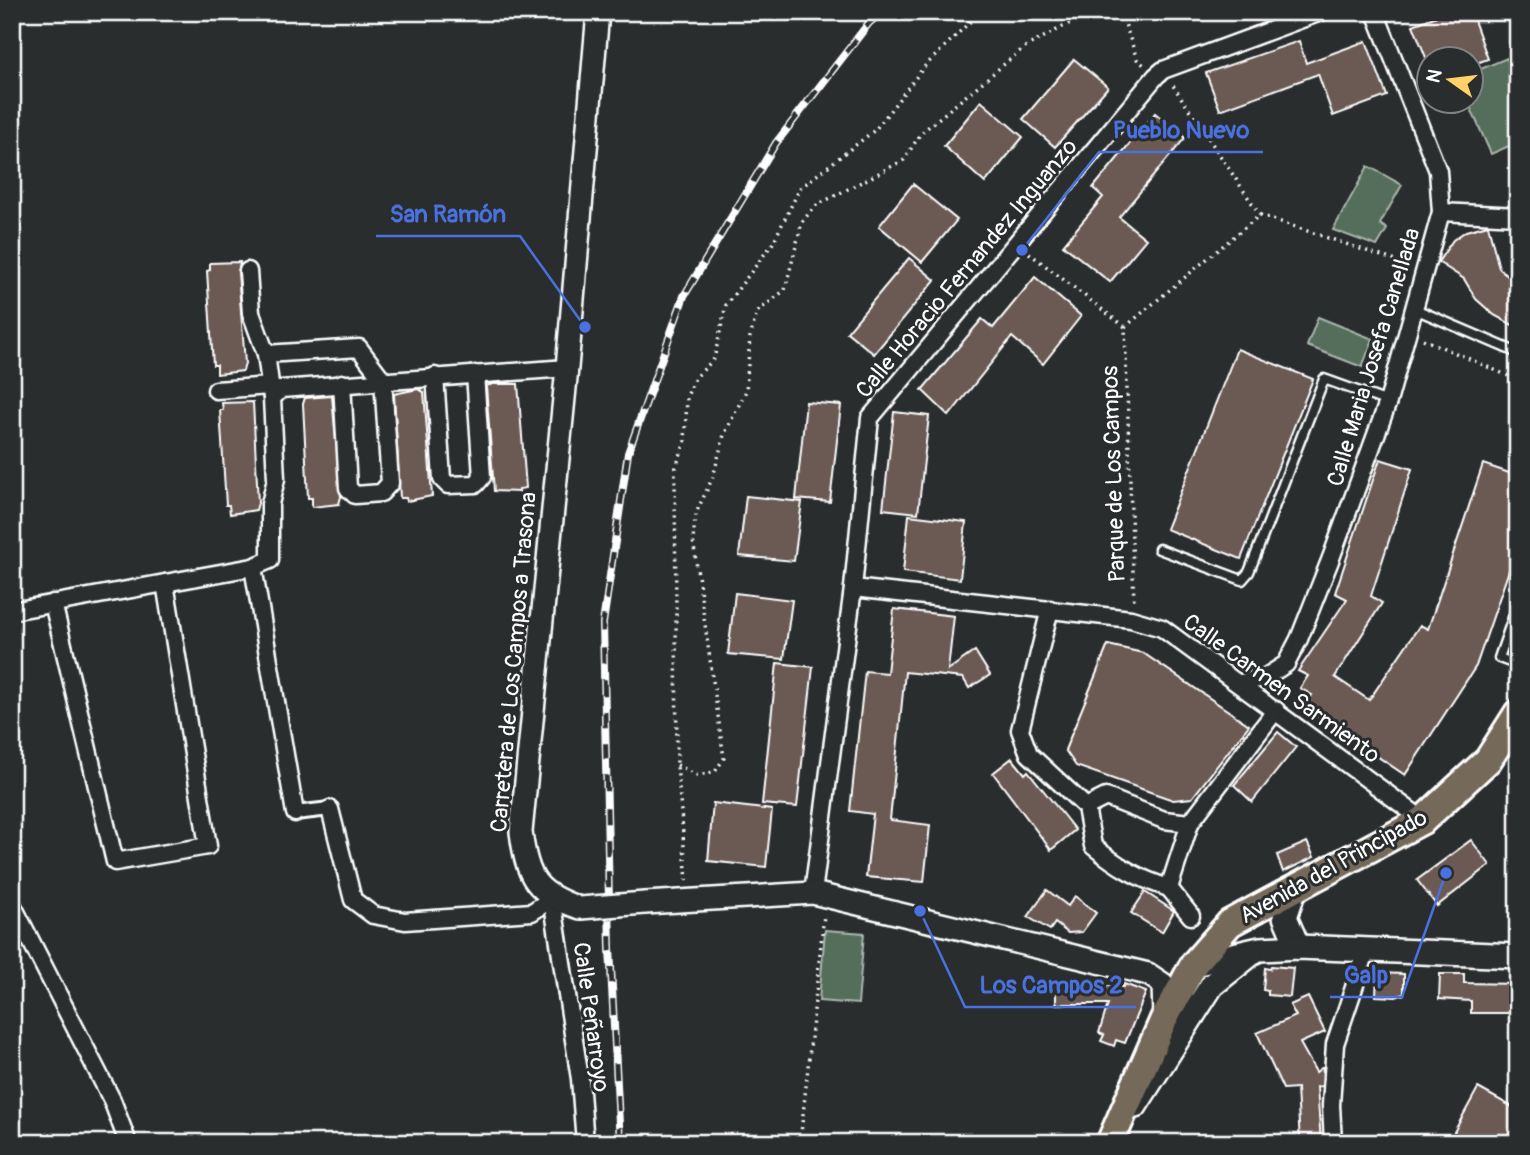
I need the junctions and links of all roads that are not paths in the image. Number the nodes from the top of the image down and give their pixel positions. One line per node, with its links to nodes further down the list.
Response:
1 (598, 12): 10 (street, Carretera de Los Campos a Trasona)
2 (1321, 12): 21 (street, Calle Horacio Fernandez Inguanzo)
3 (1375, 12): 4 (street, Calle Maria Josefa Canellada)
4 (1441, 212): 5 (street); 7 (street, Calle Maria Josefa Canellada)
5 (1518, 216)
6 (248, 271): 9 (street)
7 (1415, 309): 8 (lane); 17 (street, Calle Maria Josefa Canellada)
8 (1518, 353)
9 (266, 354): 13 (street); 16 (street)
10 (567, 368): 11 (street); 38 (street, Carretera de Los Campos a Trasona)
11 (475, 374): 12 (street); 12 (street)
12 (435, 376): 13 (street)
13 (383, 380): 14 (street); 14 (street)
14 (342, 383): 16 (street)
15 (216, 390): 16 (street)
16 (271, 392): 19 (street)
17 (1388, 402): 18 (lane); 27 (street, Calle Maria Josefa Canellada)
18 (1159, 549)
19 (253, 567): 20 (street); 32 (street)
20 (164, 583): 22 (street); 22 (street)
21 (853, 588): 24 (street, Calle Carmen Sarmiento); 37 (street, Calle Horacio Fernandez Inguanzo)
22 (52, 603): 25 (street)
23 (1518, 603): 26 (lane)
24 (1050, 610): 27 (street, Calle Carmen Sarmiento); 30 (street)
25 (12, 611)
26 (1518, 665)
27 (1240, 683): 28 (street, Calle Carmen Sarmiento)
28 (1276, 710): 33 (street, Calle Carmen Sarmiento); 34 (street)
29 (1518, 713): 33 (main road, Avenida del Principado)
30 (1086, 807): 34 (street); 36 (street)
31 (330, 809): 32 (street); 38 (street)
32 (295, 813)
33 (1423, 820): 35 (main road, Avenida del Principado)
34 (1190, 823): 36 (street)
35 (1295, 887): 40 (main road, Avenida del Principado); 42 (main road)
36 (1169, 888): 41 (street)
37 (819, 895): 38 (street, Carretera de Los Campos a Trasona, bridge); 47 (street, Carretera de Los Campos a Trasona)
38 (552, 898): 50 (street, Calle Peñarroyo)
39 (12, 904): 49 (street)
40 (1251, 910): 43 (main road); 46 (main road, Avenida del Principado)
41 (1191, 916)
42 (1298, 947): 43 (main road); 44 (main road)
43 (1260, 949): 46 (main road); 51 (main road)
44 (1367, 949): 45 (main road); 52 (street)
45 (1518, 956)
46 (1194, 964): 47 (street); 48 (main road, Avenida del Principado)
47 (1148, 974): 48 (street)
48 (1164, 1019): 51 (main road, Avenida del Principado)
49 (128, 1143)
50 (584, 1143)
51 (1111, 1143)
52 (1333, 1143)

